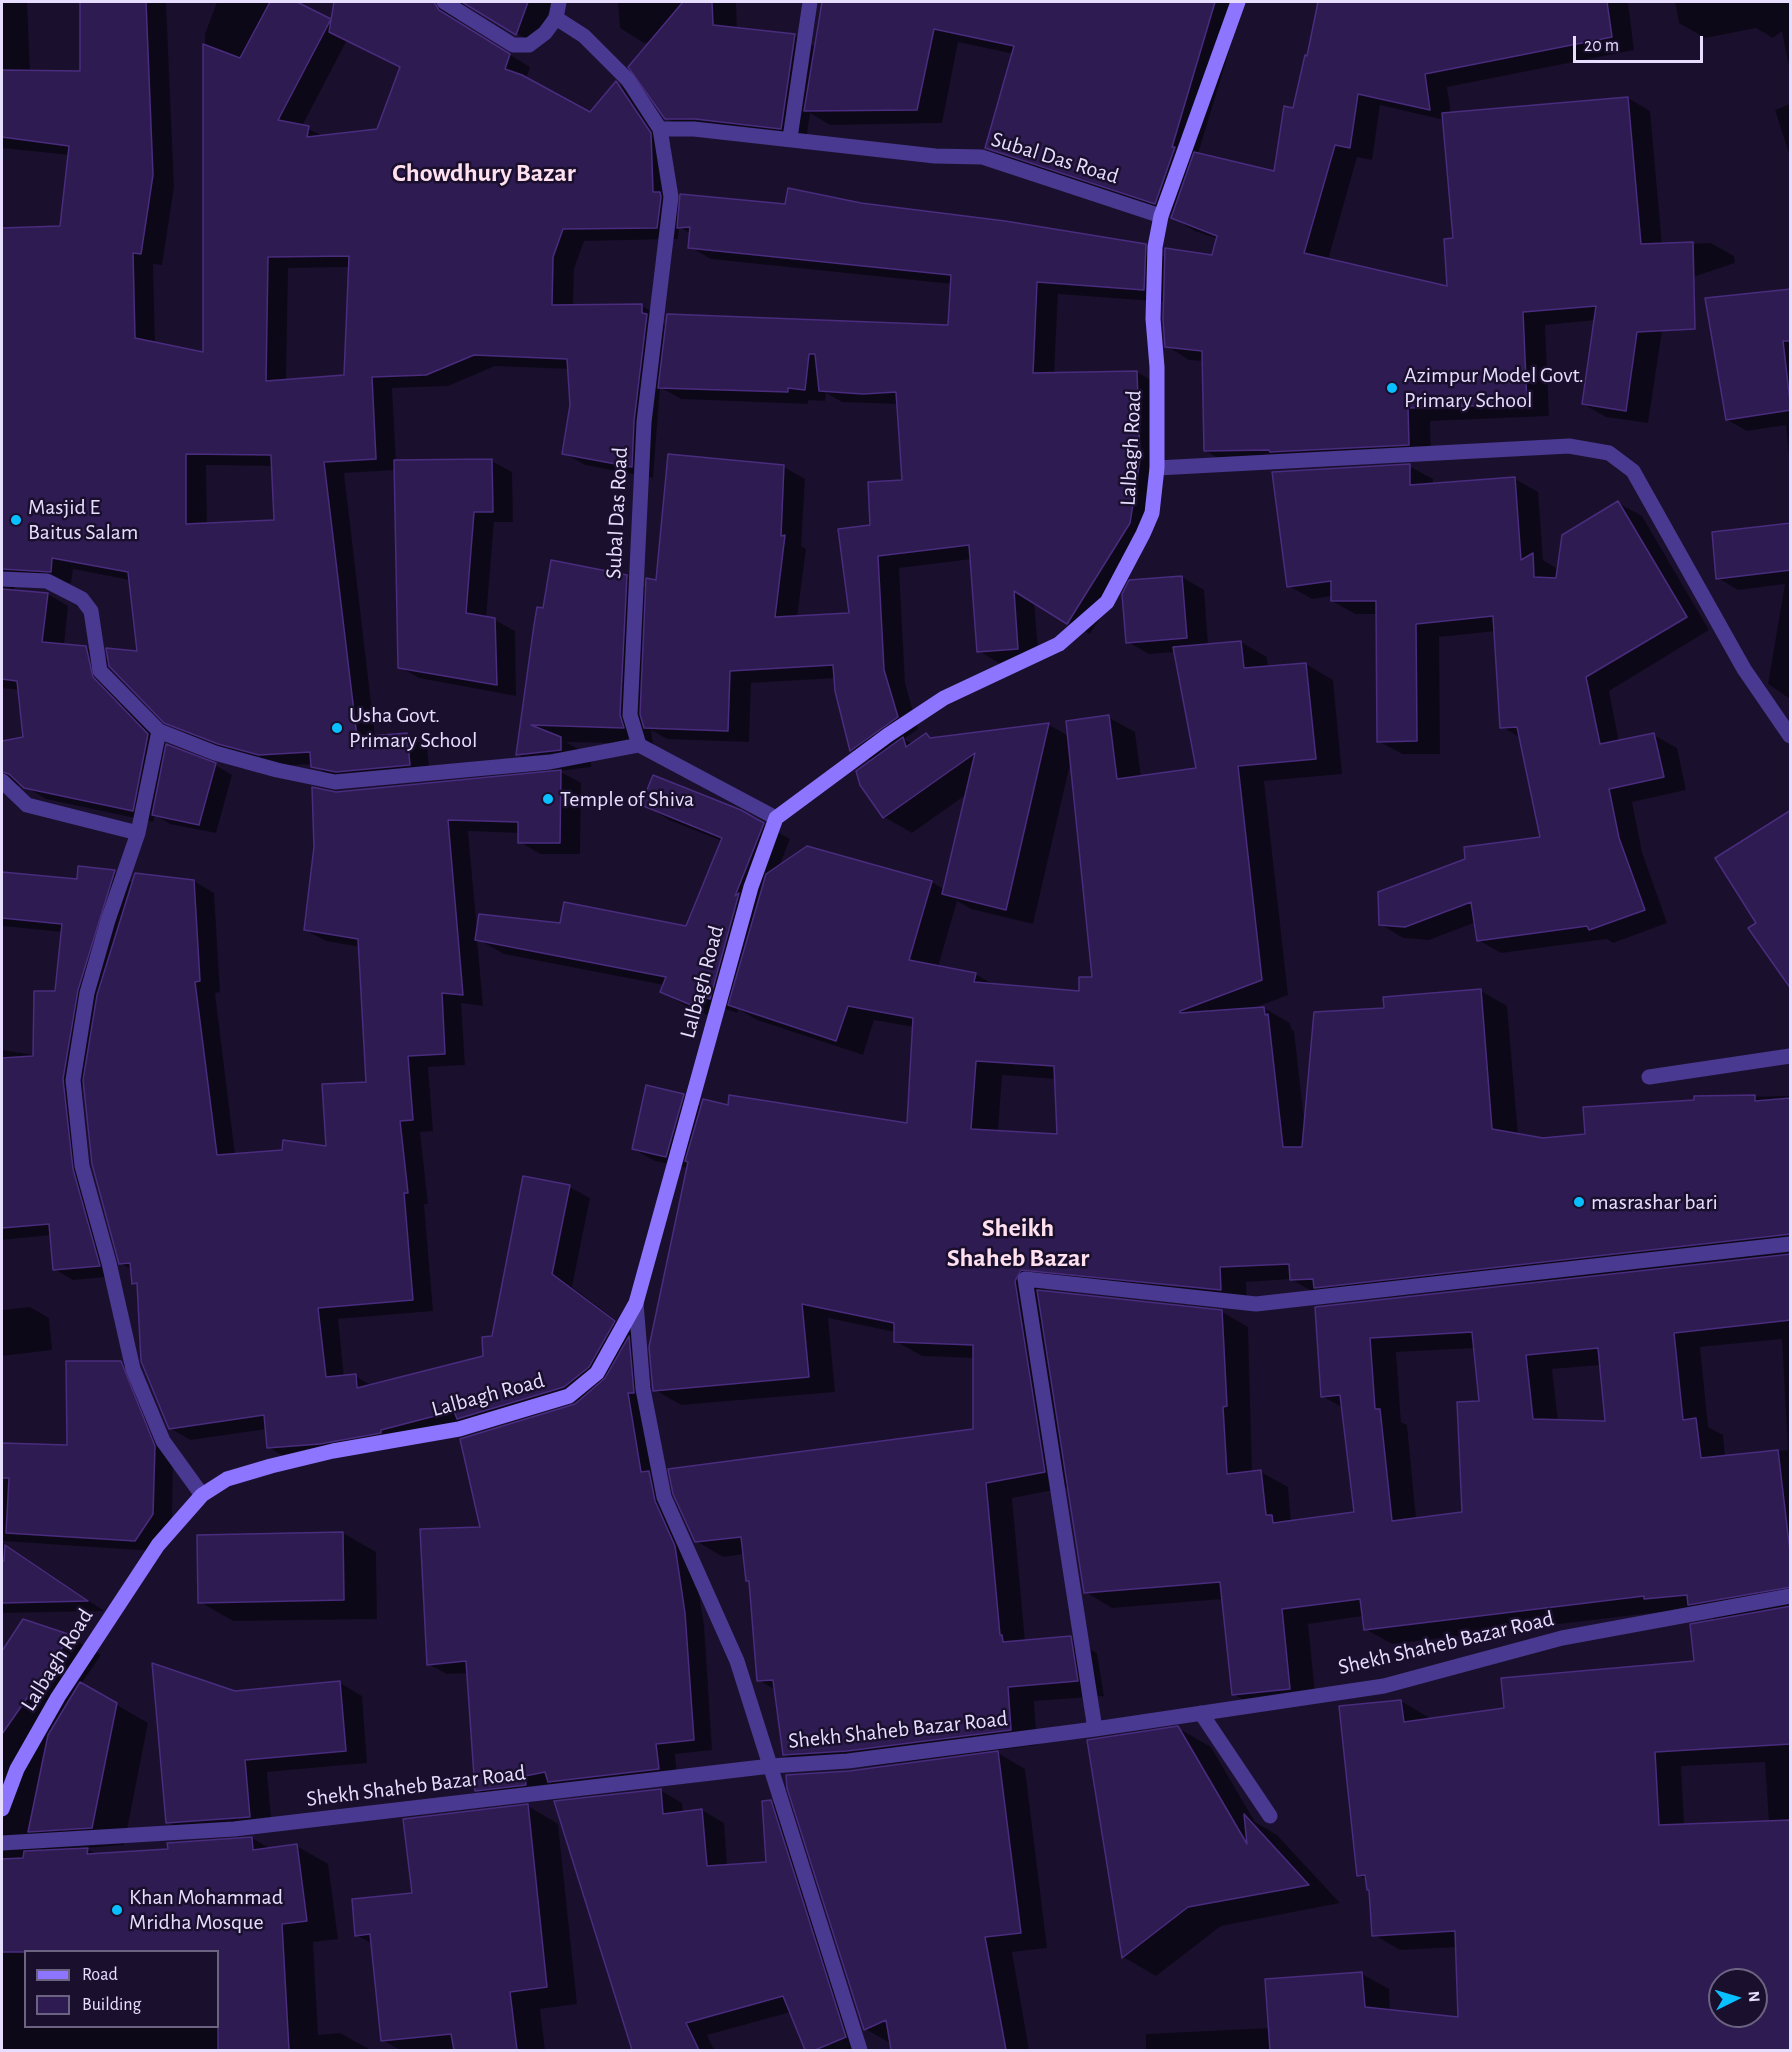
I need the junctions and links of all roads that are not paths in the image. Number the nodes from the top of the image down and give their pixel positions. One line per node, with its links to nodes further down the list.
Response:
1 (444, 2): 5 (street)
2 (559, 2): 5 (street)
3 (810, 2): 7 (street)
4 (1238, 2): 8 (street, Lalbagh Road)
5 (556, 18): 6 (street, Subal Das Road)
6 (660, 129): 7 (street, Subal Das Road); 13 (street, Subal Das Road)
7 (790, 138): 8 (street, Subal Das Road)
8 (1161, 216): 9 (street, Lalbagh Road)
9 (1157, 468): 12 (street); 15 (street, Lalbagh Road)
10 (2, 579): 11 (street)
11 (159, 731): 13 (street); 16 (street)
12 (1791, 736)
13 (639, 745): 15 (street)
14 (2, 781): 16 (street)
15 (776, 818): 20 (street, Lalbagh Road)
16 (138, 833): 21 (street)
17 (1791, 1056): 18 (street)
18 (1648, 1077)
19 (1791, 1244): 24 (street)
20 (636, 1303): 21 (street, Lalbagh Road); 25 (street)
21 (202, 1495): 26 (street, Lalbagh Road)
22 (1791, 1596): 23 (street, Shekh Shaheb Bazar Road)
23 (1201, 1713): 24 (street, Shekh Shaheb Bazar Road); 27 (street)
24 (1095, 1729): 25 (street, Shekh Shaheb Bazar Road)
25 (771, 1766): 28 (street, Shekh Shaheb Bazar Road); 29 (street)
26 (2, 1809)
27 (1270, 1816)
28 (2, 1843)
29 (860, 2050)

